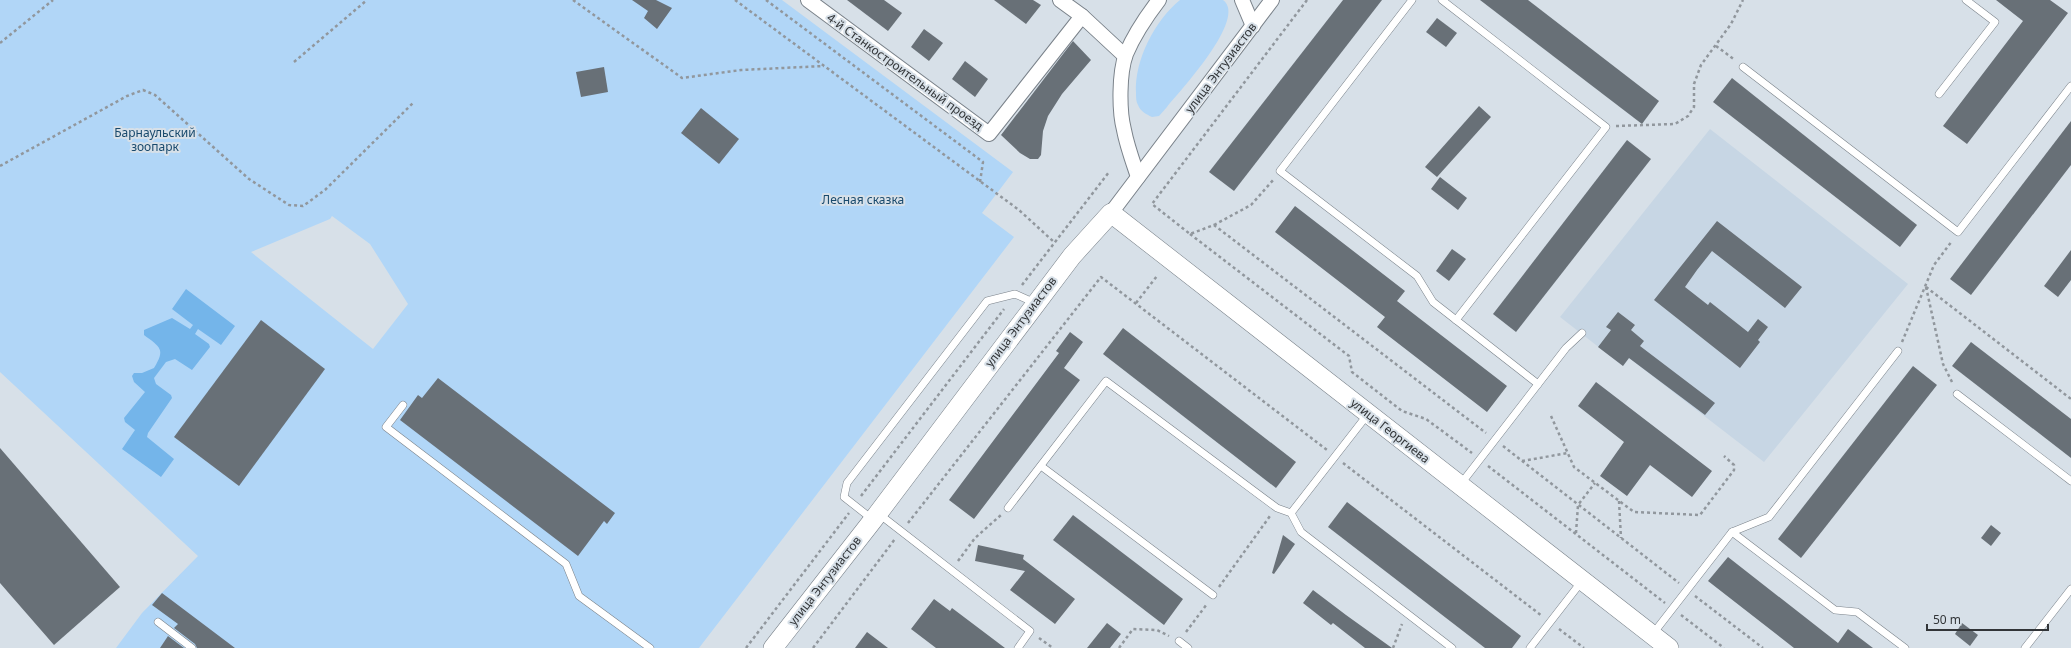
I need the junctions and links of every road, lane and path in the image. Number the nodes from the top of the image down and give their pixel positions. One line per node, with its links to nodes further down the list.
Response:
1 (53, 0): 18 (path)
2 (367, 0): 21 (path)
3 (572, 0): 22 (path)
4 (735, 0): 22 (path)
5 (766, 0): 32 (path)
6 (808, 0): 16 (street, 4-й Станкостроительный проезд)
7 (1060, 0): 16 (street)
8 (1159, 0): 20 (street)
9 (1242, 0): 17 (street)
10 (1272, 0): 17 (street, улица Энтузиастов)
11 (1307, 0): 36 (path)
12 (1412, 0): 29 (lane)
13 (1442, 0): 27 (lane)
14 (1743, 0): 19 (path)
15 (1966, 0): 25 (lane)
16 (1082, 16): 20 (street)
17 (1253, 26): 31 (street, улица Энтузиастов)
18 (0, 44)
19 (1716, 46): 23 (path); 27 (path)
20 (1125, 56): 31 (street)
21 (294, 62)
22 (825, 66): 32 (path)
23 (1743, 66): 35 (lane)
24 (2071, 86): 35 (lane)
25 (1939, 94)
26 (413, 103): 28 (path)
27 (1606, 127): 43 (lane)
28 (0, 166)
29 (1280, 171): 34 (path); 43 (lane)
30 (1109, 172): 37 (path)
31 (1138, 177): 33 (street, улица Энтузиастов)
32 (980, 182): 37 (path)
33 (1111, 213): 41 (street, улица Энтузиастов); 50 (street, улица Георгиева)
34 (1214, 225): 36 (path); 52 (path)
35 (1958, 232): 39 (path)
36 (1190, 234): 56 (path)
37 (1054, 242): 40 (path)
38 (1157, 276): 42 (path)
39 (1926, 287): 45 (path); 47 (path); 48 (path)
40 (1015, 294): 41 (lane); 63 (path); 63 (lane)
41 (1035, 303): 68 (street, улица Энтузиастов)
42 (1136, 304): 54 (path); 69 (path)
43 (1456, 320): 46 (lane)
44 (1582, 334): 46 (lane)
45 (1898, 351): 70 (lane)
46 (1538, 384): 52 (lane)
47 (1957, 394): 59 (lane)
48 (2071, 399)
49 (403, 405): 86 (lane)
50 (1368, 414): 54 (lane); 61 (street, улица Георгиева)
51 (1551, 416): 53 (path)
52 (1495, 440): 56 (lane); 57 (path)
53 (1568, 454): 57 (path); 60 (path)
54 (1335, 456): 67 (lane); 81 (path)
55 (1724, 456): 62 (path)
56 (1480, 459): 61 (lane); 71 (path)
57 (1522, 461): 64 (path)
58 (1040, 466): 65 (lane); 66 (lane); 77 (lane)
59 (2071, 481)
60 (1595, 483): 62 (path); 64 (path)
61 (1460, 485): 74 (street, улица Георгиева)
62 (1619, 501): 72 (path)
63 (855, 505): 68 (lane); 87 (path)
64 (1578, 505): 71 (path); 72 (path)
65 (1008, 508): 73 (path)
66 (1277, 508): 67 (lane); 77 (path)
67 (1291, 513): 79 (lane)
68 (875, 516): 69 (lane); 88 (street, улица Энтузиастов)
69 (901, 531): 73 (lane); 89 (path)
70 (1732, 532): 75 (lane); 101 (lane)
71 (1576, 534): 78 (path)
72 (1621, 538): 75 (path)
73 (951, 570): 82 (lane)
74 (1582, 580): 81 (lane); 83 (street, улица Георгиева)
75 (1687, 589): 78 (lane); 100 (path)
76 (2071, 589): 102 (lane)
77 (1213, 596): 84 (path)
78 (1672, 608): 83 (lane); 99 (path)
79 (1406, 613): 94 (path); 95 (lane)
80 (158, 622): 85 (lane)
81 (1550, 622): 96 (lane); 97 (path)
82 (1030, 632): 90 (lane); 91 (path)
83 (1652, 635): 98 (street, улица Георгиева)
84 (1179, 641): 92 (path); 93 (lane)
85 (192, 648)
86 (650, 648)
87 (746, 648)
88 (773, 648)
89 (812, 648)
90 (1018, 648)
91 (1052, 648)
92 (1119, 648)
93 (1188, 648)
94 (1393, 648)
95 (1452, 648)
96 (1530, 648)
97 (1584, 648)
98 (1669, 648)
99 (1724, 648)
100 (1763, 648)
101 (1905, 648)
102 (2025, 648)

